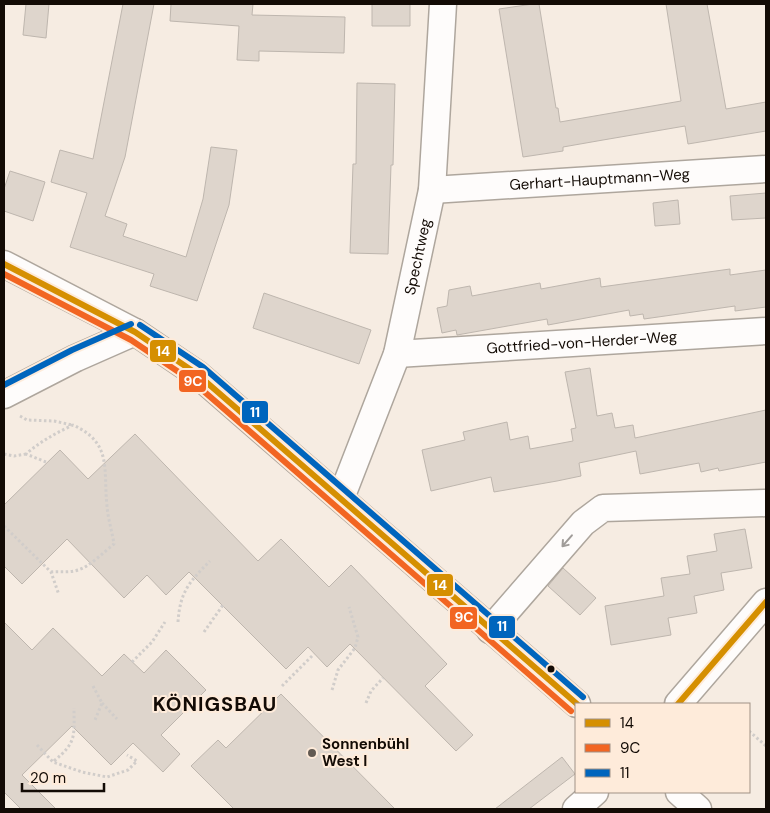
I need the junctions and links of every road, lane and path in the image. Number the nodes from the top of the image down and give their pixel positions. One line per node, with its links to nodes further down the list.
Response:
1 (443, 4): 3 (street, Spechtweg)
2 (766, 169): 3 (street, Gerhart-Hauptmann-Weg)
3 (432, 190): 7 (street, Spechtweg)
4 (4, 264): 6 (street)
5 (766, 331): 7 (street, Gottfried-von-Herder-Weg)
6 (135, 332): 8 (street); 13 (street)
7 (397, 354): 13 (street, Spechtweg)
8 (11, 405): 9 (path)
9 (74, 425): 11 (path); 17 (path)
10 (4, 454): 11 (path)
11 (26, 454): 12 (path)
12 (46, 462)
13 (341, 498): 24 (street)
14 (766, 503): 24 (street, one-way to 24)
15 (4, 526): 17 (path)
16 (210, 561): 23 (path)
17 (51, 572): 18 (path)
18 (59, 596)
19 (766, 602): 35 (street)
20 (222, 606): 25 (path)
21 (349, 607): 31 (path)
22 (164, 622): 27 (path)
23 (178, 622)
24 (490, 630): 34 (street)
25 (204, 632)
26 (314, 654): 30 (path)
27 (132, 662)
28 (383, 678): 33 (path)
29 (93, 686): 32 (path)
30 (282, 686)
31 (332, 690)
32 (102, 702): 37 (path); 38 (path)
33 (366, 703)
34 (576, 703)
35 (679, 703)
36 (74, 708): 43 (path)
37 (117, 719)
38 (95, 720)
39 (750, 732): 41 (path)
40 (37, 745): 43 (path)
41 (766, 746)
42 (127, 755): 43 (path)
43 (53, 762)
44 (594, 793): 46 (street)
45 (680, 793): 47 (street)
46 (576, 809)
47 (698, 809)

